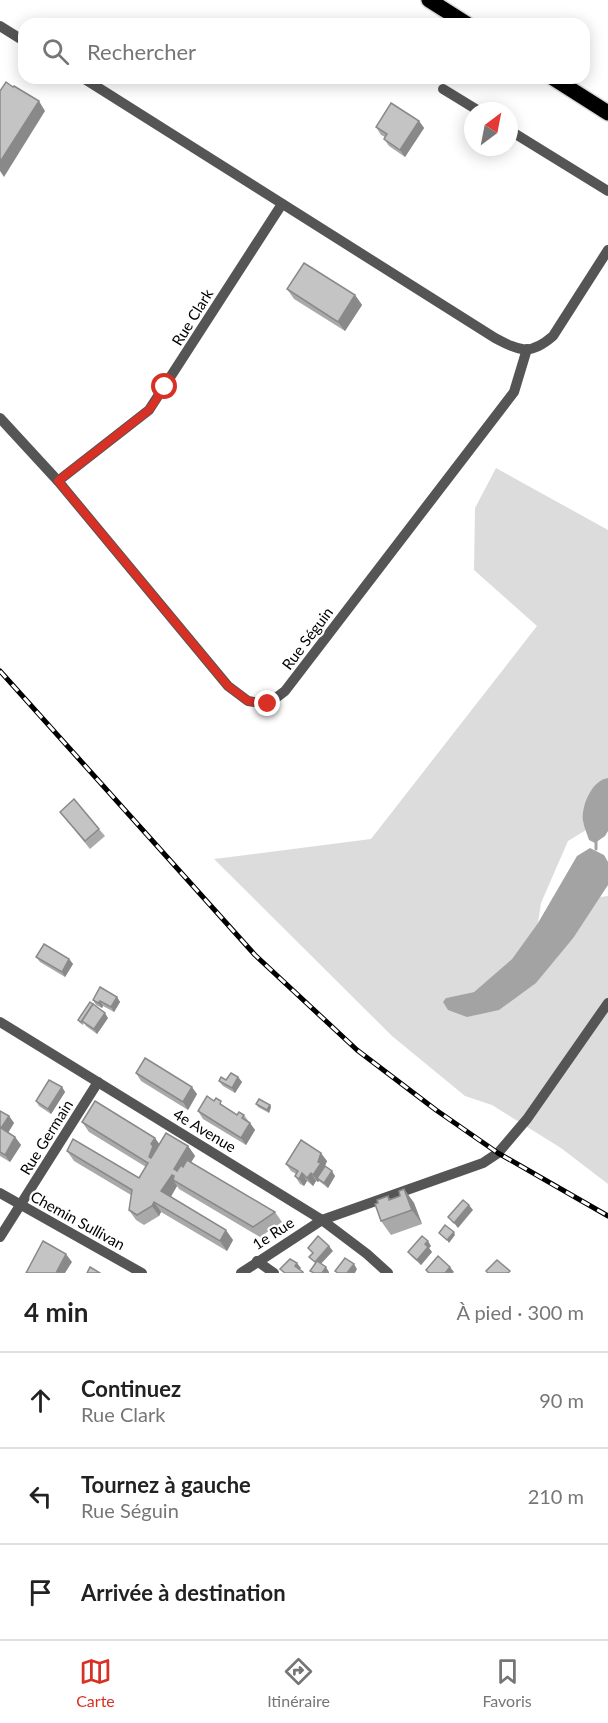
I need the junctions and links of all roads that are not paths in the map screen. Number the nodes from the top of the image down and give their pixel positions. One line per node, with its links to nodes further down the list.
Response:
1 (429, 0): 2 (highway)
2 (458, 18)
3 (0, 26): 4 (street)
4 (18, 37)
5 (92, 84): 12 (street)
6 (562, 84): 9 (highway)
7 (443, 89): 8 (street)
8 (464, 102)
9 (608, 113)
10 (518, 136): 11 (street)
11 (608, 191)
12 (282, 204): 14 (street); 16 (street, Rue Clark)
13 (608, 250): 14 (street)
14 (527, 349): 16 (street, Rue Séguin)
15 (0, 418): 16 (street, Rue Séguin)
16 (58, 481)
17 (608, 1003): 22 (street, 1e Rue)
18 (0, 1022): 19 (street, 4e Avenue)
19 (99, 1082): 21 (street, Rue Germain); 22 (street, 4e Avenue)
20 (0, 1193): 21 (street, Chemin Sullivan)
21 (21, 1205): 23 (street, Rue Germain); 25 (street, Chemin Sullivan)
22 (322, 1220): 24 (street, 1e Rue); 28 (street, 4e Avenue)
23 (0, 1238)
24 (257, 1261): 26 (street, 1e Rue); 27 (street)
25 (142, 1273)
26 (241, 1273)
27 (274, 1273)
28 (388, 1273)

